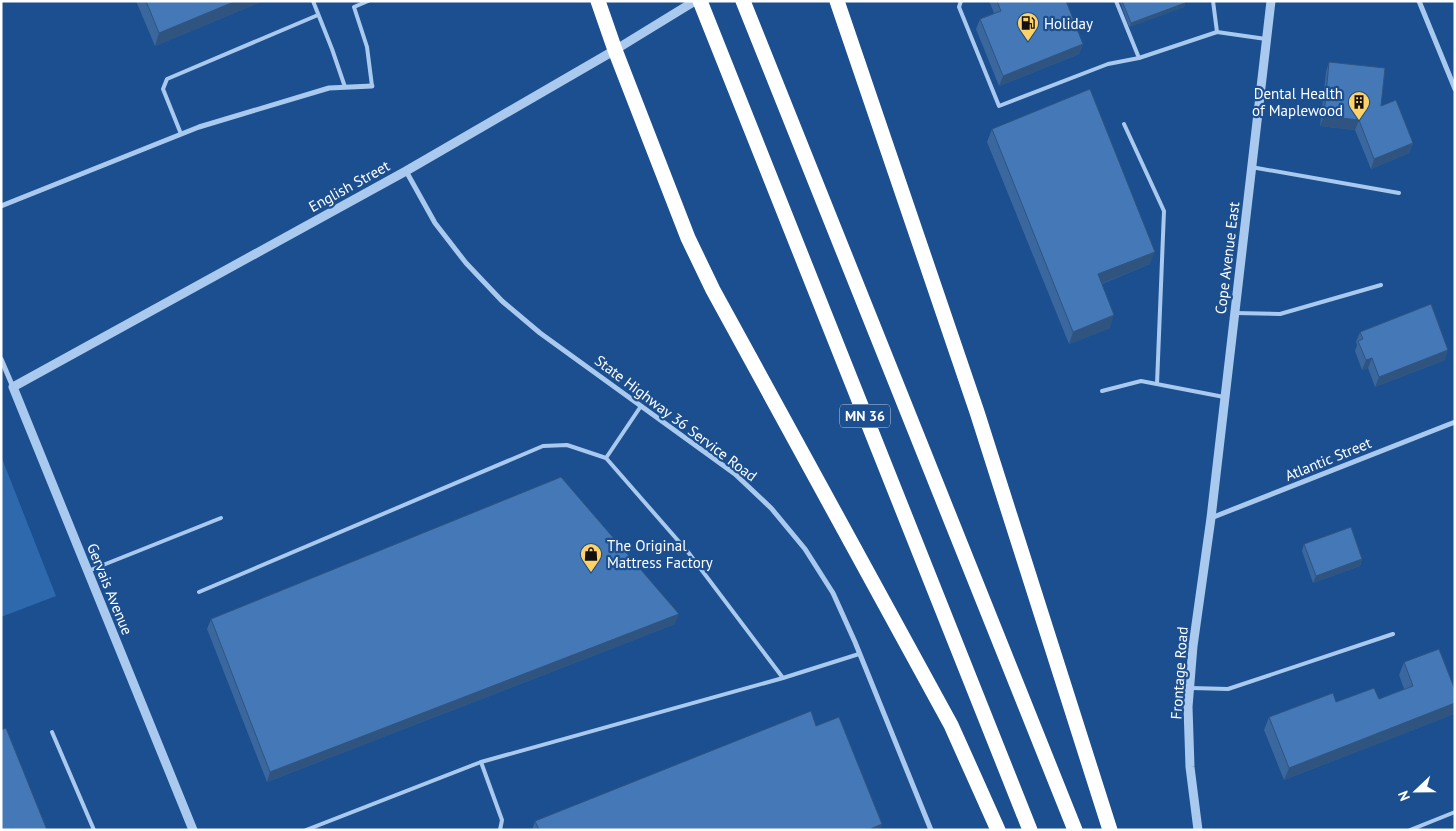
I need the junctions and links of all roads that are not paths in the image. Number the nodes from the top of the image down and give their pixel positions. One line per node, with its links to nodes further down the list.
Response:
1 (313, 1): 13 (lane)
2 (368, 1): 18 (lane)
3 (598, 1): 16 (highway)
4 (695, 1): 16 (street, English Street)
5 (700, 1): 54 (highway, MN 36)
6 (743, 1): 55 (highway, MN 36)
7 (837, 1): 56 (highway)
8 (961, 1): 17 (lane)
9 (1116, 1): 17 (lane)
10 (1213, 1): 14 (lane)
11 (1270, 1): 15 (street, Cope Avenue East)
12 (1419, 1): 20 (street)
13 (318, 15): 19 (lane); 22 (lane)
14 (1217, 32): 15 (lane); 17 (lane)
15 (1266, 39): 23 (street, Cope Avenue East)
16 (615, 50): 24 (street, English Street); 53 (highway)
17 (1139, 58)
18 (372, 86): 19 (street)
19 (345, 87): 22 (street)
20 (1455, 89)
21 (1124, 124): 30 (lane)
22 (181, 134): 26 (street)
23 (1252, 167): 25 (lane); 28 (street, Cope Avenue East)
24 (406, 171): 31 (street, English Street); 34 (street, State Highway 36 Service Road)
25 (1399, 193)
26 (1, 206)
27 (1381, 285): 28 (lane)
28 (1235, 313): 33 (street, Cope Avenue East)
29 (1, 359): 31 (street, Gervais Avenue)
30 (1157, 384): 32 (lane); 33 (lane)
31 (12, 387): 39 (street, Gervais Avenue)
32 (1102, 392)
33 (1224, 397): 38 (street, Cope Avenue East)
34 (641, 406): 36 (lane); 42 (street, State Highway 36 Service Road)
35 (1455, 422): 38 (street, Atlantic Street)
36 (606, 458): 40 (lane); 43 (lane)
37 (221, 518): 39 (lane)
38 (1211, 518): 44 (street, Frontage Road)
39 (88, 571): 49 (street, Gervais Avenue)
40 (199, 592)
41 (1393, 634): 44 (lane)
42 (860, 654): 43 (lane); 52 (street, State Highway 36 Service Road)
43 (783, 678): 46 (lane)
44 (1190, 688): 57 (street, Frontage Road)
45 (52, 732): 48 (lane)
46 (481, 762): 50 (lane); 51 (lane)
47 (1455, 812): 58 (lane)
48 (94, 830)
49 (193, 830)
50 (306, 830)
51 (500, 830)
52 (931, 830)
53 (998, 830)
54 (1030, 830)
55 (1075, 830)
56 (1110, 830)
57 (1198, 830)
58 (1410, 830)

